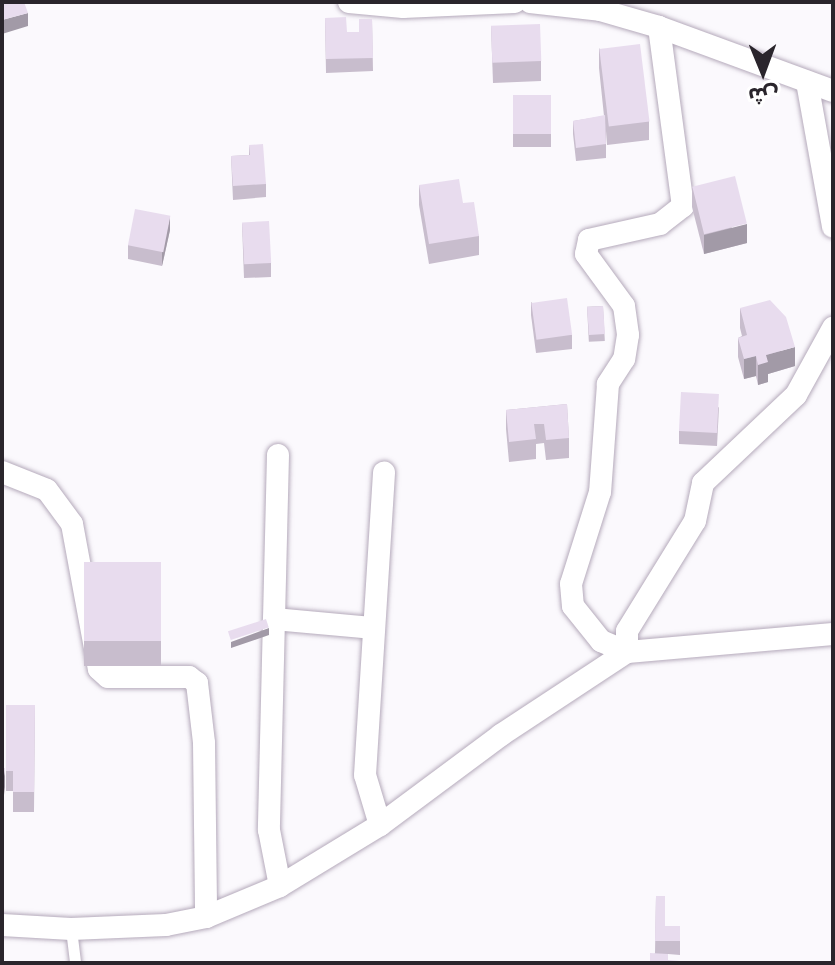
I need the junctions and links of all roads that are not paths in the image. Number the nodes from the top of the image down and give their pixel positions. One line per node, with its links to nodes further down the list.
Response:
1 (349, 2): 2 (street)
2 (515, 2)
3 (530, 2): 4 (street)
4 (601, 4): 5 (street)
5 (659, 27): 6 (street); 16 (street)
6 (807, 82): 7 (street); 8 (street)
7 (833, 91)
8 (833, 227)
9 (833, 328): 16 (street)
10 (278, 455): 13 (street)
11 (2, 472): 19 (street)
12 (384, 473): 14 (street)
13 (274, 619): 14 (street); 18 (street)
14 (372, 628): 17 (street)
15 (829, 636): 16 (street)
16 (627, 652): 17 (street)
17 (380, 825): 18 (street)
18 (280, 886): 19 (street)
19 (206, 917): 21 (street)
20 (2, 925): 21 (street)
21 (71, 929): 22 (lane)
22 (75, 963)

